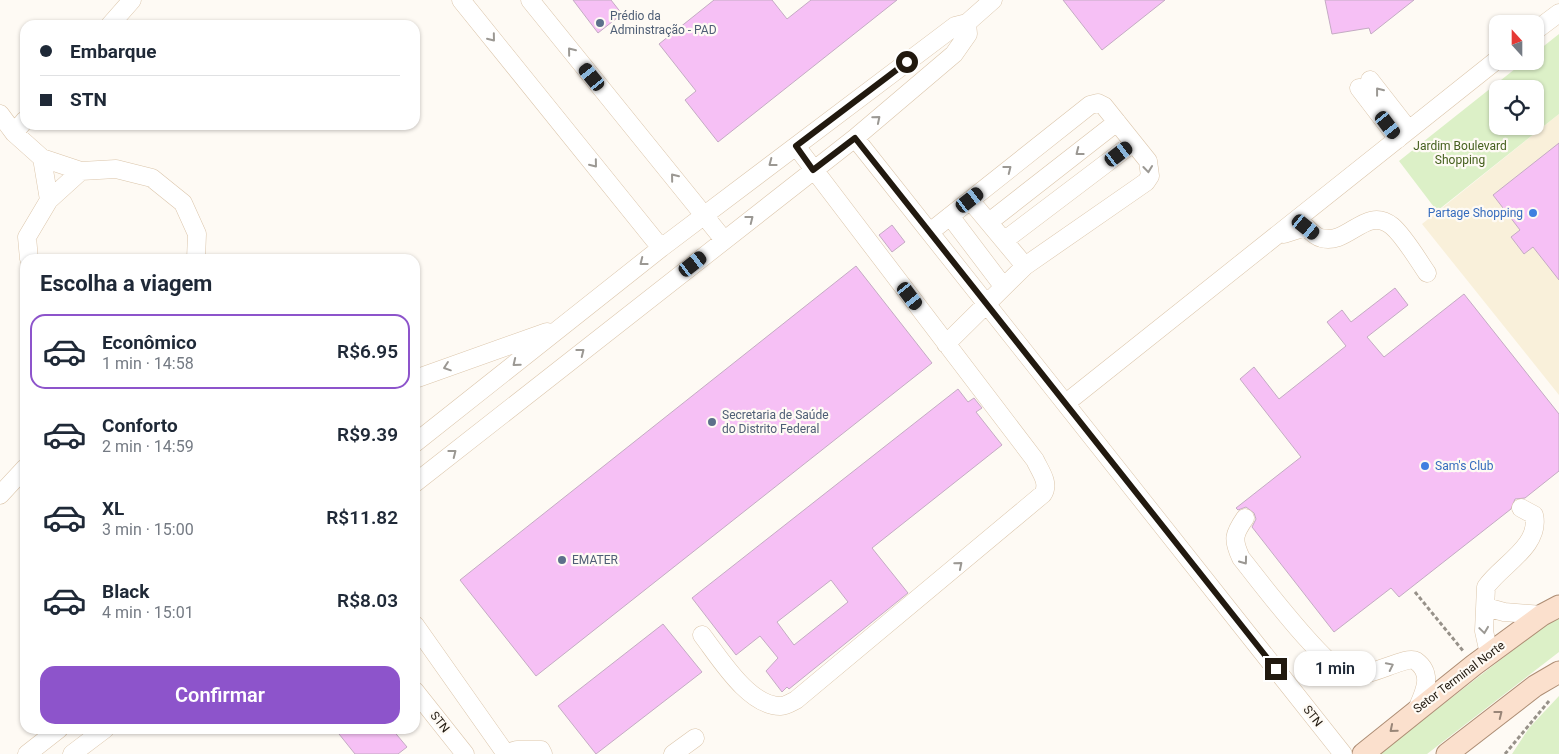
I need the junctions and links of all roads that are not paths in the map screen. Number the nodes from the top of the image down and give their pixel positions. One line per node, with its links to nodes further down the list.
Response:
1 (132, 0): 6 (street)
2 (462, 0): 33 (street, one-way to 33)
3 (530, 0): 25 (street, one-way to 3)
4 (993, 0): 7 (street)
5 (1559, 13): 8 (street)
6 (114, 20)
7 (967, 23): 16 (street, one-way to 7); 18 (street)
8 (1544, 24)
9 (1489, 66): 15 (street)
10 (1364, 84): 15 (street)
11 (0, 114): 13 (street)
12 (1117, 122): 17 (street); 24 (street, one-way to 12); 27 (street, one-way to 27)
13 (19, 126)
14 (22, 130): 19 (street)
15 (1403, 135): 22 (street)
16 (855, 138): 20 (street); 29 (street, STN)
17 (1133, 143): 32 (street); 36 (street, one-way to 36)
18 (796, 146): 20 (street); 25 (street, one-way to 25)
19 (42, 158): 21 (street); 23 (street)
20 (813, 170): 31 (street, one-way to 20); 41 (street)
21 (81, 171): 23 (street); 35 (street)
22 (1325, 196): 28 (street); 30 (street)
23 (49, 200): 34 (street)
24 (970, 200): 26 (street); 27 (street)
25 (705, 215): 31 (street); 33 (street)
26 (950, 216): 29 (street); 38 (street)
27 (989, 222): 32 (street)
28 (1306, 227): 30 (street); 37 (street)
29 (930, 232): 39 (street, STN)
30 (1274, 237): 43 (street)
31 (724, 240): 46 (street, one-way to 31)
32 (1005, 240): 36 (street)
33 (661, 248): 40 (street, one-way to 40)
34 (29, 254)
35 (196, 254)
36 (1025, 266): 38 (street)
37 (1428, 272)
38 (1003, 286): 39 (street)
39 (987, 303): 41 (street); 43 (street, STN)
40 (559, 328): 42 (street, one-way to 42); 44 (street, one-way to 44)
41 (946, 344): 53 (street, one-way to 41)
42 (420, 377)
43 (1066, 403): 68 (street, STN)
44 (420, 440)
45 (20, 473): 47 (street)
46 (420, 479)
47 (0, 495)
48 (1521, 508): 50 (street)
49 (1245, 518): 57 (street, one-way to 57)
50 (1486, 607): 51 (street); 54 (street, one-way to 54)
51 (1550, 610): 54 (main road, Setor Terminal Norte)
52 (420, 632): 65 (street)
53 (702, 635)
54 (1482, 659): 57 (main road, Setor Terminal Norte)
55 (1559, 672): 61 (main road, one-way to 55)
56 (420, 697): 64 (street, STN)
57 (1417, 709): 69 (main road, Setor Terminal Norte, one-way to 69)
58 (53, 734): 62 (street)
59 (98, 734): 63 (street)
60 (695, 738): 67 (street)
61 (1468, 746): 70 (main road)
62 (27, 754)
63 (72, 754)
64 (464, 754)
65 (506, 754): 66 (street)
66 (544, 754)
67 (673, 754)
68 (1343, 754)
69 (1363, 754)
70 (1447, 754)

